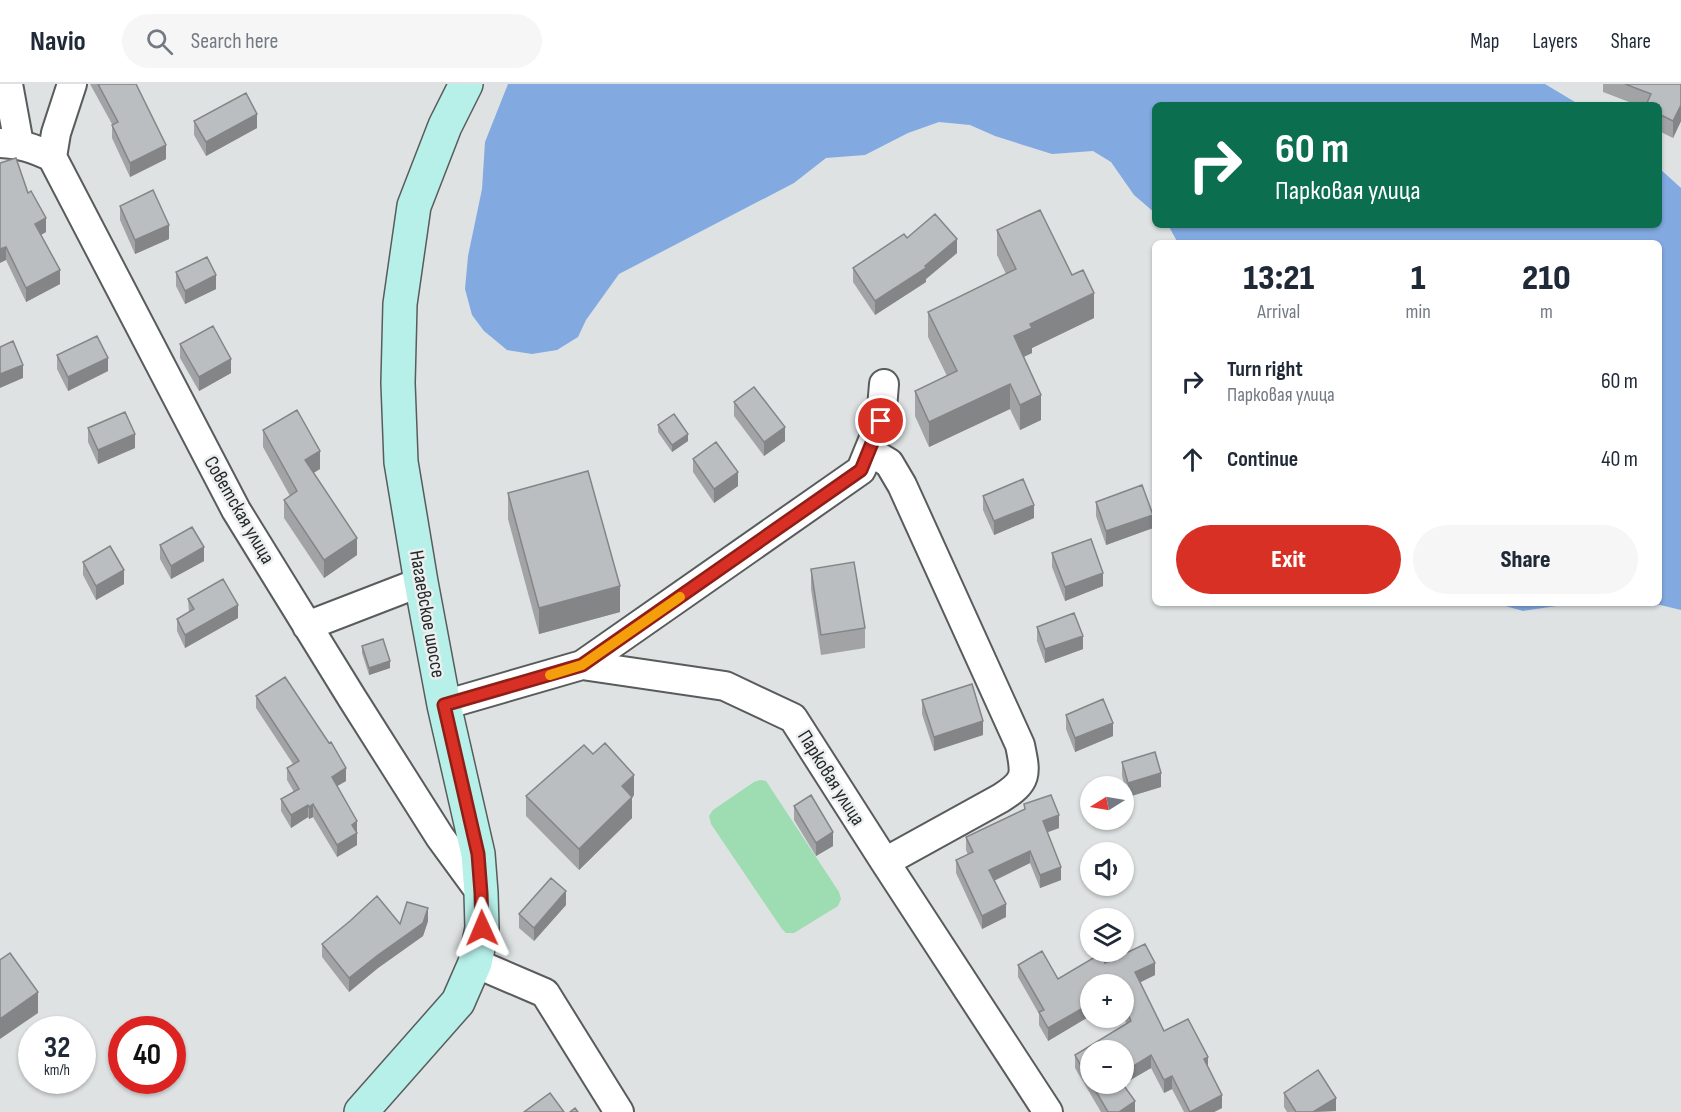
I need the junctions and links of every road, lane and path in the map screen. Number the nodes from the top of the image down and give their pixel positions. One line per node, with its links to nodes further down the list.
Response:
1 (8, 84): 4 (street)
2 (72, 84): 5 (street)
3 (466, 84): 8 (street, Нагаевское шоссе)
4 (9, 144): 5 (street)
5 (52, 157): 9 (street, Советская улица)
6 (884, 384): 7 (street)
7 (868, 451): 10 (street); 12 (street)
8 (421, 582): 9 (street); 11 (street, Нагаевское шоссе)
9 (307, 626): 13 (street, Советская улица)
10 (582, 665): 11 (street, Парковая улица); 12 (street, Парковая улица)
11 (444, 705): 13 (street, Нагаевское шоссе)
12 (885, 862): 17 (street, Парковая улица)
13 (481, 893): 14 (street, Нагаевское шоссе)
14 (475, 963): 15 (street, Нагаевское шоссе); 16 (street)
15 (362, 1112)
16 (619, 1112)
17 (1048, 1112)

